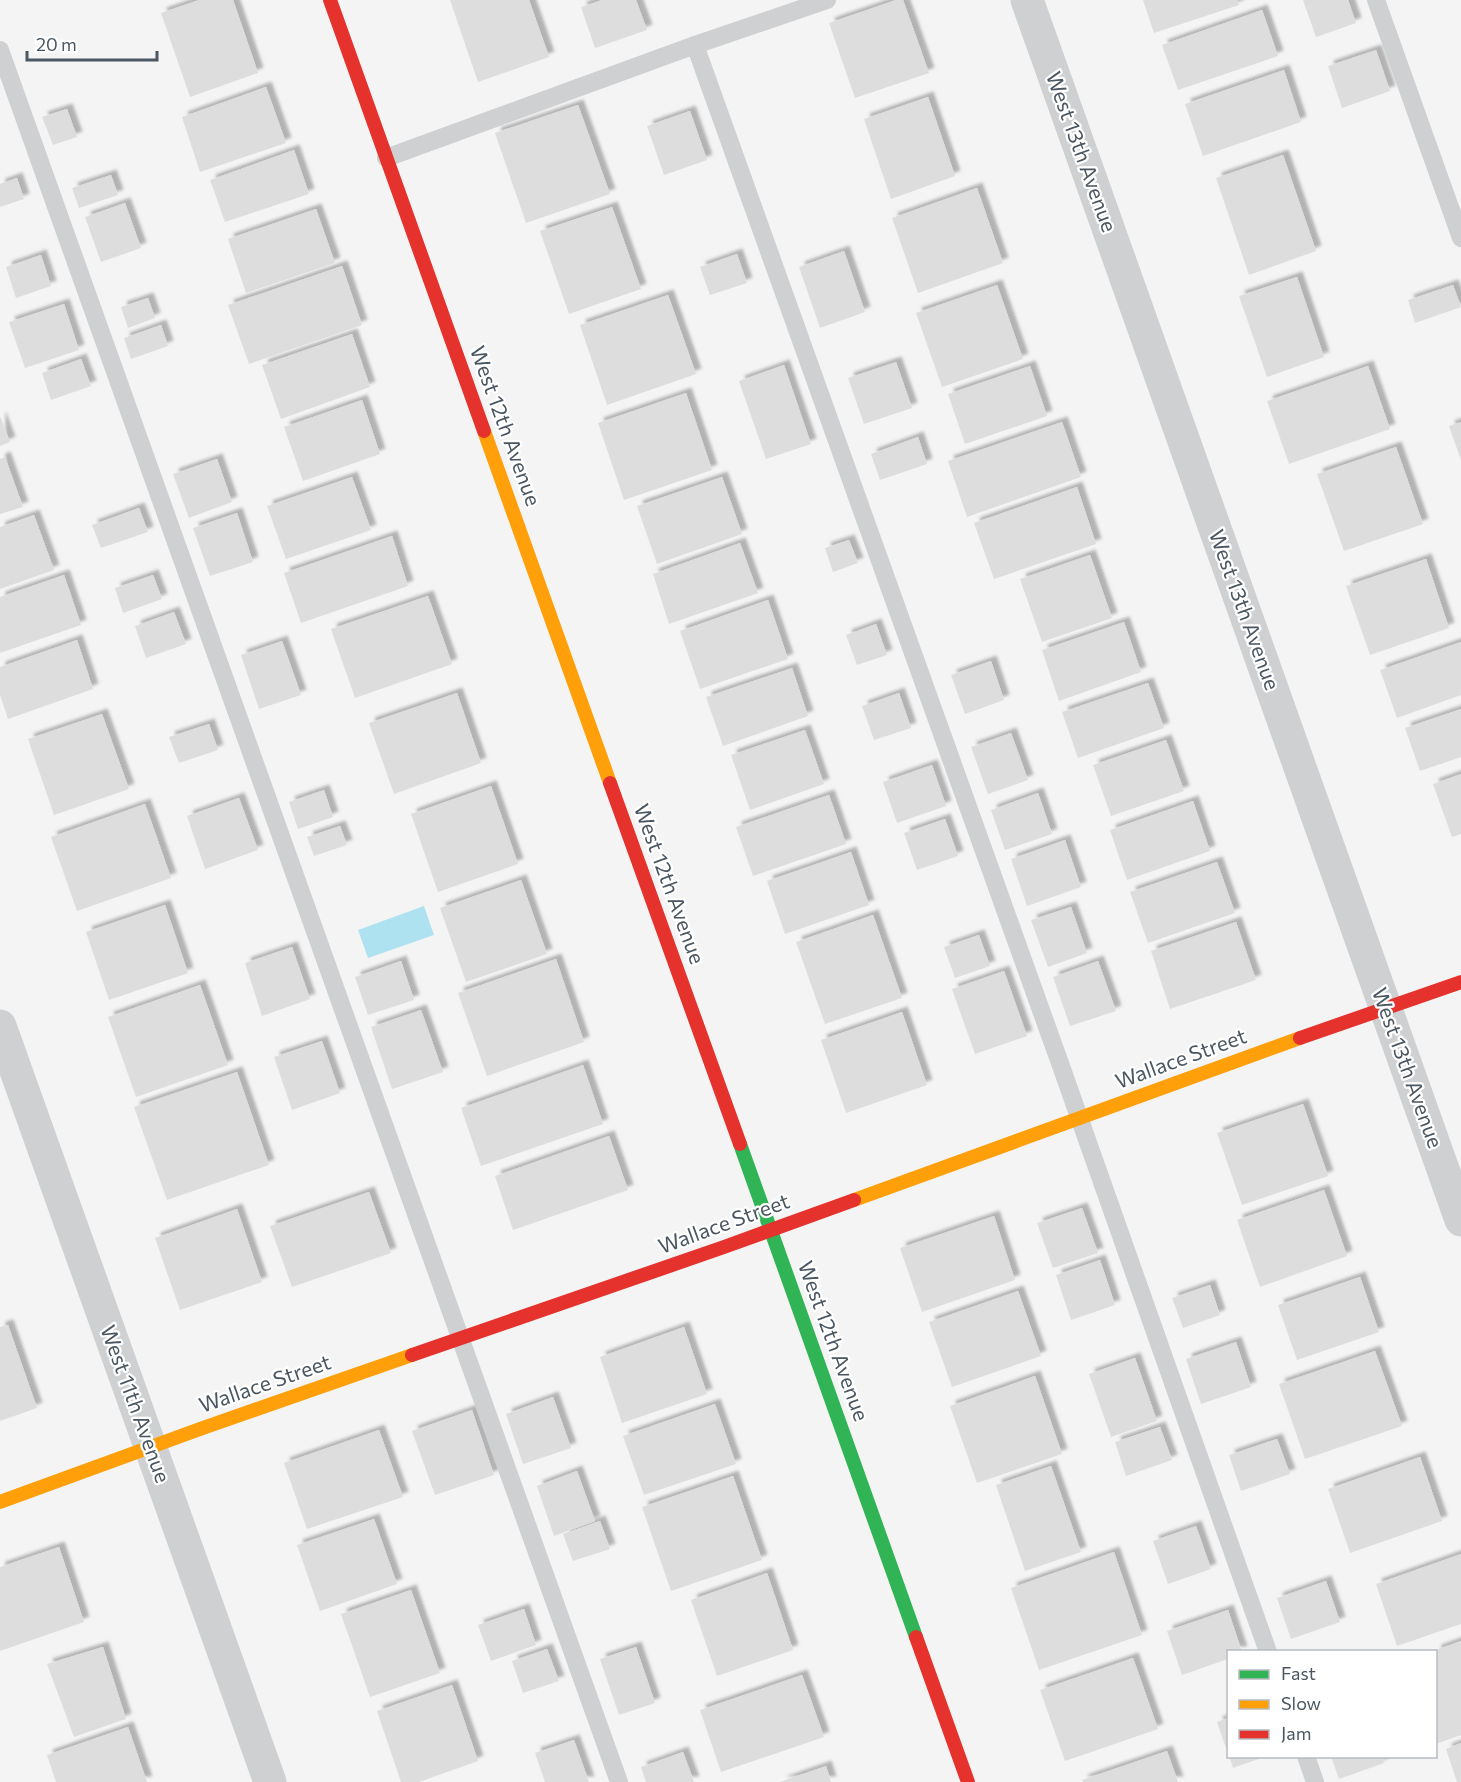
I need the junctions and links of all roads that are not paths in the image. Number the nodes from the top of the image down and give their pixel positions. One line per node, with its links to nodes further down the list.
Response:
1 (330, 0): 7 (street, West 12th Avenue)
2 (827, 0): 5 (lane)
3 (1027, 0): 10 (street, West 13th Avenue)
4 (1376, 0): 8 (lane)
5 (694, 45): 7 (lane); 12 (lane)
6 (0, 50): 15 (lane)
7 (386, 158): 14 (street, West 12th Avenue)
8 (1461, 238)
9 (1461, 982): 10 (street, Wallace Street)
10 (1385, 1008): 12 (street, Wallace Street); 13 (street, West 13th Avenue)
11 (0, 1026): 16 (street, West 11th Avenue)
12 (1079, 1118): 14 (street, Wallace Street); 18 (lane)
13 (1461, 1220)
14 (771, 1230): 15 (street, Wallace Street); 22 (street, West 12th Avenue)
15 (461, 1338): 16 (street, Wallace Street); 21 (lane)
16 (150, 1447): 17 (street, Wallace Street); 20 (street, West 11th Avenue)
17 (0, 1502)
18 (1267, 1650)
19 (1307, 1758): 23 (lane)
20 (270, 1782)
21 (619, 1782)
22 (968, 1782)
23 (1315, 1782)

